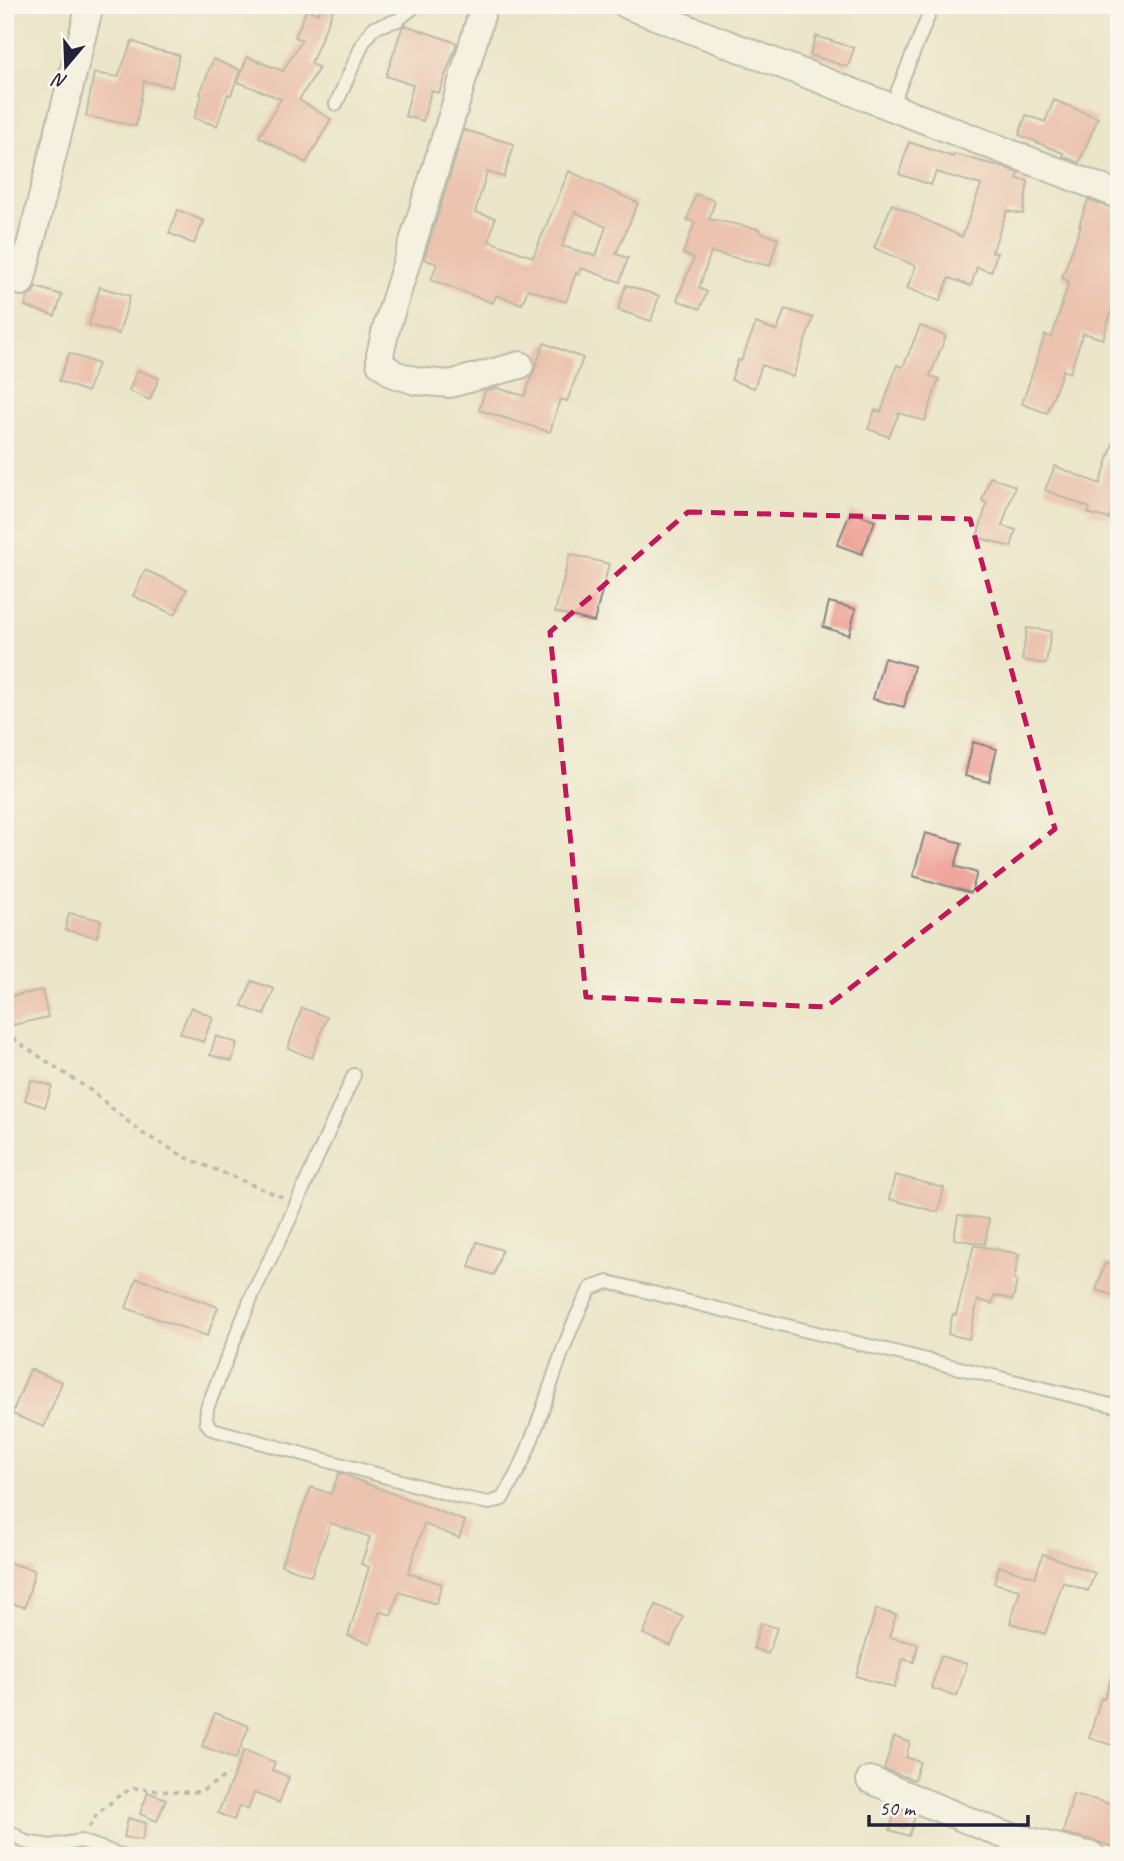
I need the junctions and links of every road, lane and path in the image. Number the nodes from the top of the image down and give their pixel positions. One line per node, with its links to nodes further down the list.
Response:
1 (90, 5): 9 (street)
2 (416, 5): 6 (lane)
3 (484, 5): 10 (street)
4 (627, 5): 7 (street)
5 (928, 17): 7 (lane)
6 (337, 104)
7 (891, 107): 8 (street)
8 (1119, 195)
9 (21, 282)
10 (520, 365)
11 (5, 1032): 13 (path)
12 (354, 1075): 13 (lane)
13 (297, 1203): 14 (lane)
14 (1119, 1407)
15 (229, 1774): 18 (path)
16 (870, 1780): 20 (street)
17 (5, 1828): 18 (lane)
18 (81, 1840): 19 (lane)
19 (120, 1855)
20 (1092, 1856)

